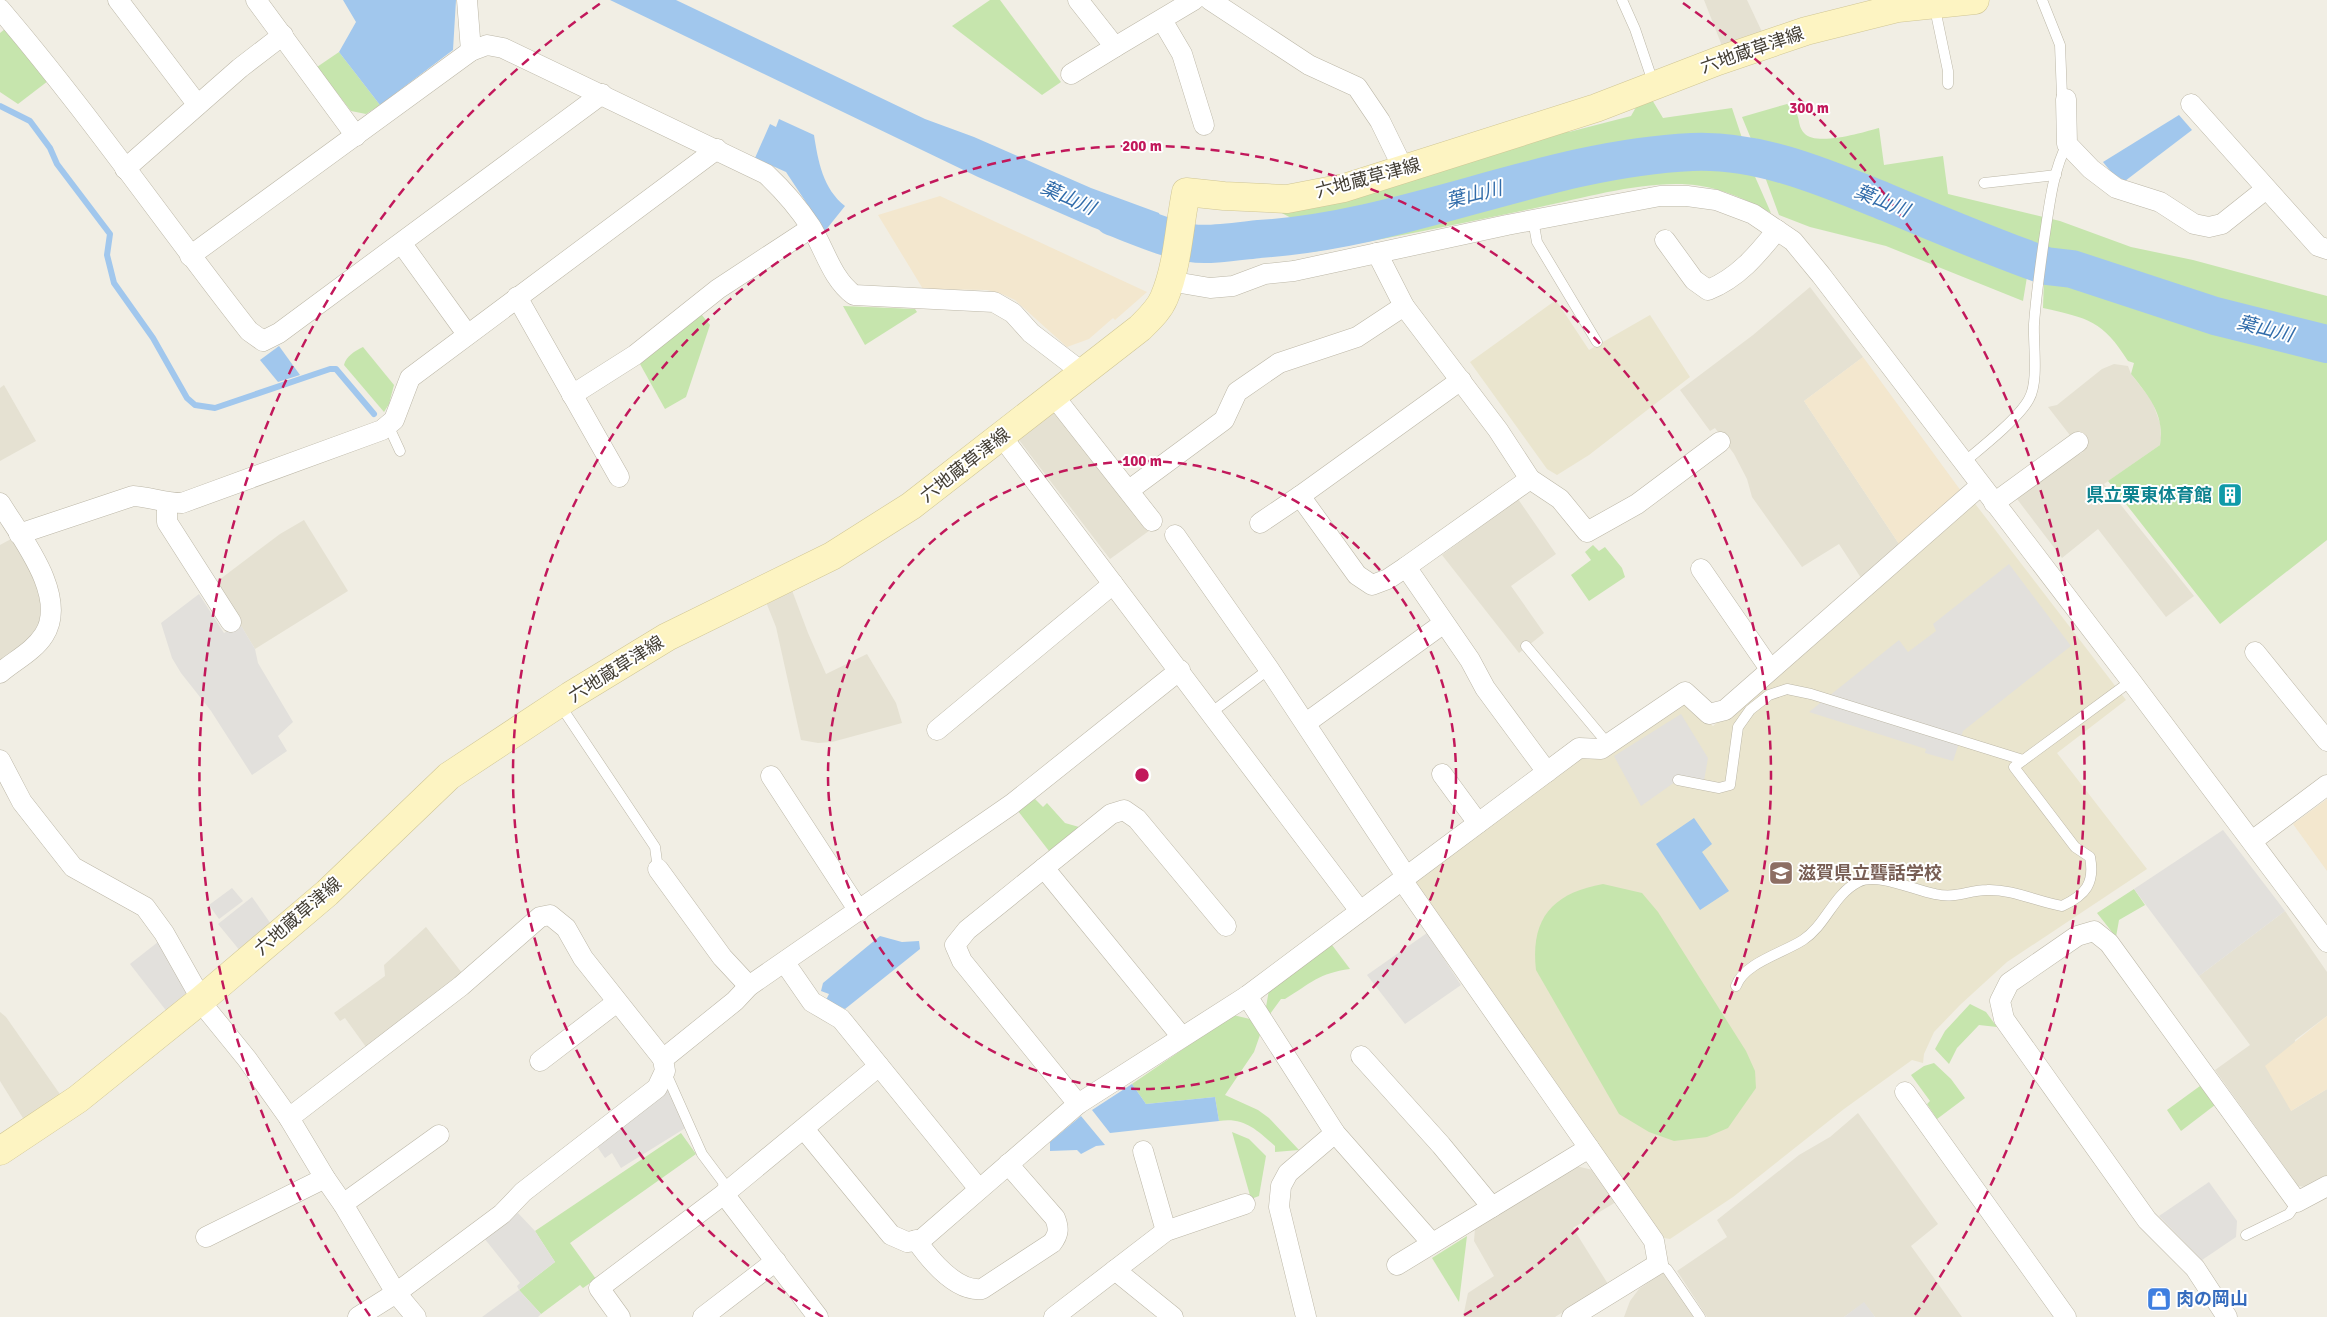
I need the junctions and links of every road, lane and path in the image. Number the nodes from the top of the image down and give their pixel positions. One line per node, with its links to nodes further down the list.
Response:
1 (118, 0): 21 (street)
2 (256, 0): 13 (street)
3 (467, 0): 15 (street)
4 (1078, 0): 14 (street)
5 (1194, 0): 12 (street)
6 (1210, 0): 27 (street)
7 (1622, 0): 18 (lane)
8 (1975, 0): 10 (main road, 六地蔵草津線)
9 (2042, 0): 20 (lane)
10 (1934, 3): 17 (lane); 18 (main road, 六地蔵草津線)
11 (0, 9): 28 (street)
12 (1162, 20): 14 (street); 23 (street)
13 (283, 35): 21 (street); 24 (street)
14 (1115, 47): 16 (street)
15 (471, 51): 19 (street); 24 (street)
16 (1071, 74)
17 (1948, 84)
18 (1655, 86): 27 (main road, 六地蔵草津線)
19 (602, 94): 26 (street); 36 (street)
20 (2066, 99): 25 (street)
21 (197, 104): 28 (street)
22 (2191, 104): 31 (street)
23 (1204, 126)
24 (356, 136): 39 (street)
25 (2067, 144): 29 (lane); 31 (street)
26 (717, 150): 33 (street); 41 (street)
27 (1403, 168): 40 (main road, 六地蔵草津線)
28 (124, 169): 39 (street)
29 (2056, 175): 30 (lane); 54 (lane)
30 (1984, 183)
31 (2266, 189): 37 (street)
32 (1533, 220): 34 (street); 38 (street); 44 (lane)
33 (811, 228): 45 (street); 47 (street)
34 (1777, 230): 35 (street); 54 (street)
35 (1665, 240)
36 (402, 244): 39 (street); 43 (street)
37 (2327, 249)
38 (1377, 253): 40 (street); 42 (street)
39 (190, 256)
40 (1171, 272): 45 (main road, 六地蔵草津線)
41 (517, 297): 43 (street); 47 (street)
42 (1404, 306): 46 (street); 57 (street)
43 (468, 334): 49 (street)
44 (1597, 342)
45 (1082, 372): 48 (main road, 六地蔵草津線)
46 (1460, 380): 56 (street); 59 (street)
47 (572, 395): 55 (street)
48 (1053, 395): 50 (main road, 六地蔵草津線); 63 (street)
49 (388, 425): 53 (lane); 61 (street)
50 (1002, 437): 69 (street); 79 (main road, 六地蔵草津線)
51 (1720, 442): 56 (street)
52 (2078, 442): 62 (street)
53 (400, 452)
54 (1964, 463): 58 (street)
55 (619, 477)
56 (1530, 479): 67 (street)
57 (1136, 485)
58 (1980, 486): 62 (street); 74 (street)
59 (1300, 496): 64 (street); 67 (street)
60 (0, 503): 65 (street)
61 (167, 503): 65 (street); 70 (street)
62 (1994, 503): 78 (street)
63 (1152, 521)
64 (1260, 523)
65 (19, 534): 77 (street)
66 (1175, 535): 75 (street)
67 (1406, 567): 71 (street)
68 (1701, 569): 74 (street)
69 (1113, 584): 76 (street); 82 (street)
70 (231, 622)
71 (1444, 623): 81 (street); 87 (street)
72 (1526, 646): 84 (lane)
73 (2255, 652): 83 (street)
74 (1770, 668): 84 (street)
75 (1269, 669): 80 (lane); 81 (street)
76 (1180, 670): 80 (street); 97 (street)
77 (0, 673)
78 (2131, 681): 86 (lane); 93 (street)
79 (559, 704): 95 (lane); 105 (main road, 六地蔵草津線)
80 (1212, 712): 98 (street)
81 (1306, 723): 96 (street)
82 (937, 730)
83 (2327, 741)
84 (1608, 744): 87 (street)
85 (0, 760): 105 (street)
86 (2024, 760): 90 (lane); 103 (lane)
87 (1547, 772): 92 (street)
88 (1442, 774): 92 (street)
89 (771, 776): 97 (street)
90 (1678, 780)
91 (2327, 785): 93 (street)
92 (1478, 823): 96 (street)
93 (2252, 841): 100 (street)
94 (1044, 868): 99 (street); 107 (street); 113 (street)
95 (658, 869): 102 (street)
96 (1404, 878): 98 (street); 118 (street)
97 (859, 911): 101 (street)
98 (1360, 911): 104 (street)
99 (1226, 926)
100 (2327, 942)
101 (785, 963): 102 (street); 111 (street)
102 (749, 986): 110 (street)
103 (1736, 986)
104 (1246, 996): 107 (street); 116 (street)
105 (201, 1000): 114 (street); 119 (main road, 六地蔵草津線)
106 (617, 1002): 109 (street); 110 (street); 114 (street)
107 (1182, 1037): 113 (street)
108 (1361, 1056): 129 (street)
109 (540, 1061)
110 (664, 1065): 125 (lane); 139 (street)
111 (878, 1066): 115 (street); 124 (street)
112 (1905, 1092): 150 (street)
113 (1078, 1104): 121 (street)
114 (289, 1118): 122 (street)
115 (804, 1129): 125 (street); 133 (street)
116 (1335, 1133): 134 (street); 147 (street)
117 (440, 1134): 127 (street)
118 (1589, 1148): 129 (street); 136 (street)
119 (0, 1151)
120 (1143, 1151): 130 (street)
121 (1008, 1164): 124 (street); 133 (street)
122 (325, 1178): 127 (street); 132 (street)
123 (2327, 1186): 126 (street)
124 (979, 1189): 133 (street)
125 (724, 1194): 135 (street); 142 (street)
126 (2297, 1202): 131 (lane); 151 (street)
127 (343, 1204): 139 (street)
128 (1245, 1204): 130 (street)
129 (1492, 1207): 134 (street)
130 (1166, 1231): 138 (street)
131 (2246, 1235)
132 (206, 1237)
133 (916, 1240)
134 (1431, 1242): 137 (street)
135 (776, 1261): 143 (street); 144 (street)
136 (1658, 1264): 148 (street); 149 (lane)
137 (1397, 1265)
138 (1115, 1270): 145 (street); 146 (street)
139 (396, 1293): 140 (street); 141 (street)
140 (358, 1317)
141 (416, 1317)
142 (620, 1317)
143 (702, 1317)
144 (818, 1317)
145 (1054, 1317)
146 (1173, 1317)
147 (1306, 1317)
148 (1572, 1317)
149 (1700, 1317)
150 (2066, 1317)
151 (2227, 1317)

